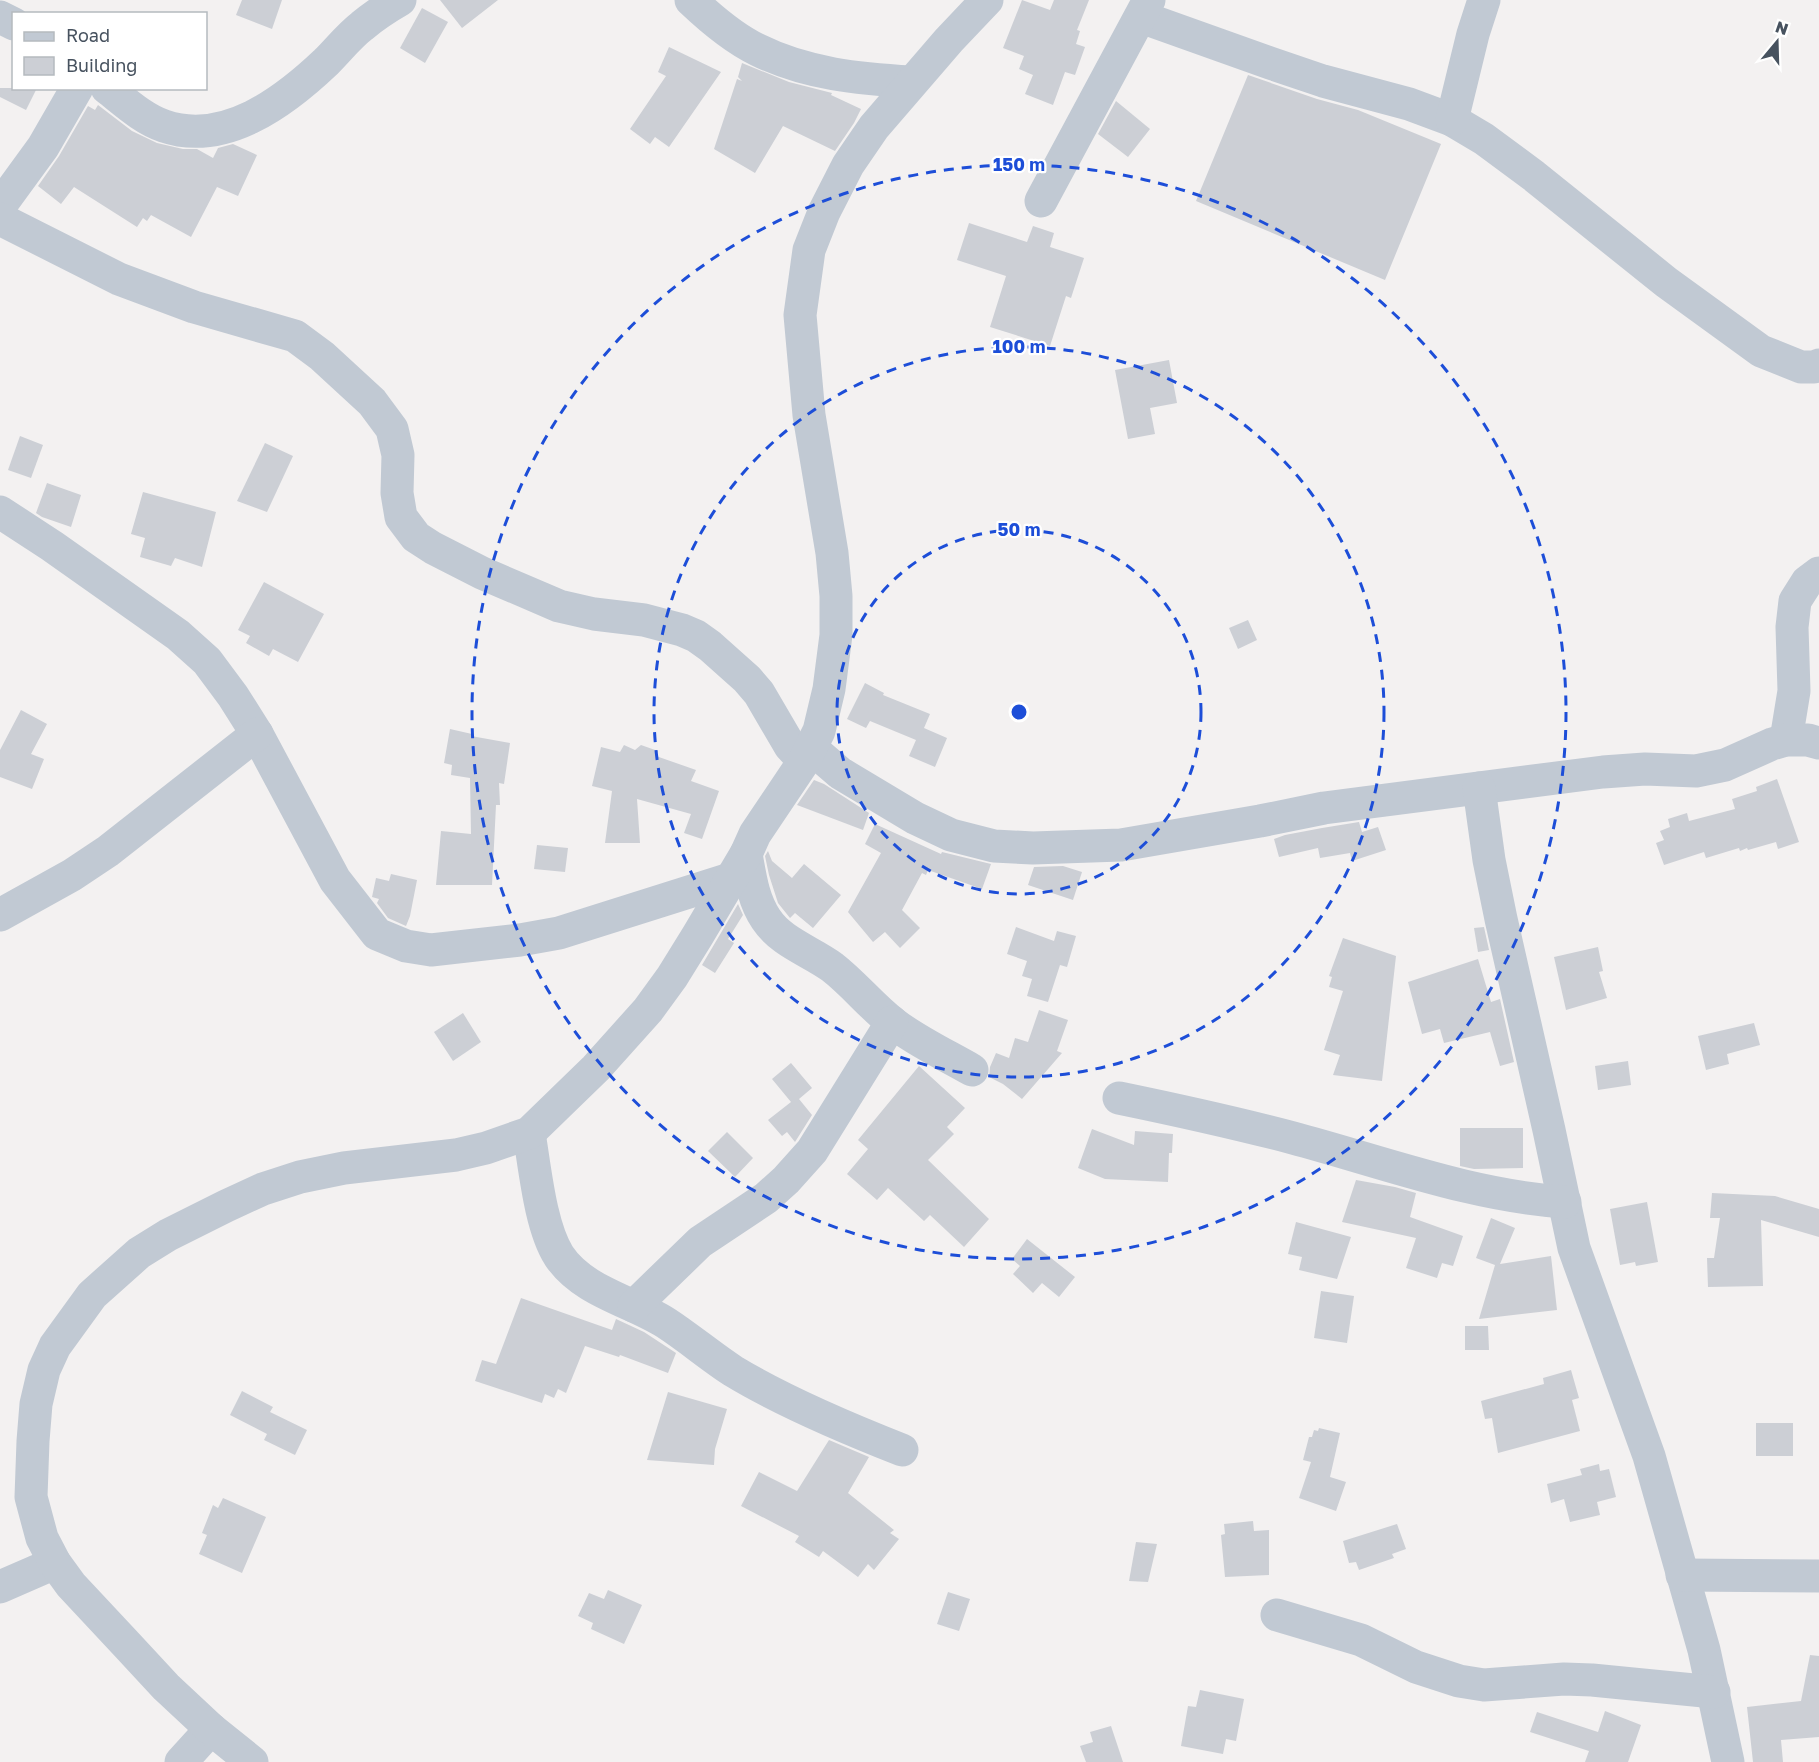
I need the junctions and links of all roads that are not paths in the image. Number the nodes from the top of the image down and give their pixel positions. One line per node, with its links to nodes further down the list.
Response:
1 (400, 0): 8 (street)
2 (691, 0): 6 (street)
3 (987, 0): 6 (street)
4 (1484, 0): 9 (street)
5 (1145, 8): 9 (street); 10 (street)
6 (912, 82): 19 (street)
7 (76, 90): 11 (street)
8 (110, 90)
9 (1452, 120): 13 (street)
10 (1041, 201)
11 (0, 206)
12 (0, 219): 19 (street)
13 (1819, 365)
14 (0, 512): 16 (street)
15 (1819, 573): 17 (street)
16 (257, 734): 21 (street); 22 (street)
17 (1786, 740): 18 (street); 20 (street)
18 (1819, 743)
19 (808, 755): 20 (street); 21 (street)
20 (1479, 788): 27 (street)
21 (738, 866): 23 (street); 26 (street)
22 (0, 915)
23 (892, 1022): 24 (street); 28 (street)
24 (972, 1070)
25 (1119, 1098): 27 (street)
26 (529, 1133): 28 (street); 30 (street)
27 (1565, 1202): 31 (street)
28 (634, 1306): 29 (street)
29 (902, 1450)
30 (56, 1563): 33 (street); 36 (street)
31 (1682, 1575): 32 (street); 35 (street)
32 (1819, 1576)
33 (0, 1587)
34 (1277, 1615): 35 (street)
35 (1714, 1692): 39 (street)
36 (211, 1729): 37 (street); 38 (street)
37 (181, 1762)
38 (252, 1762)
39 (1728, 1762)

